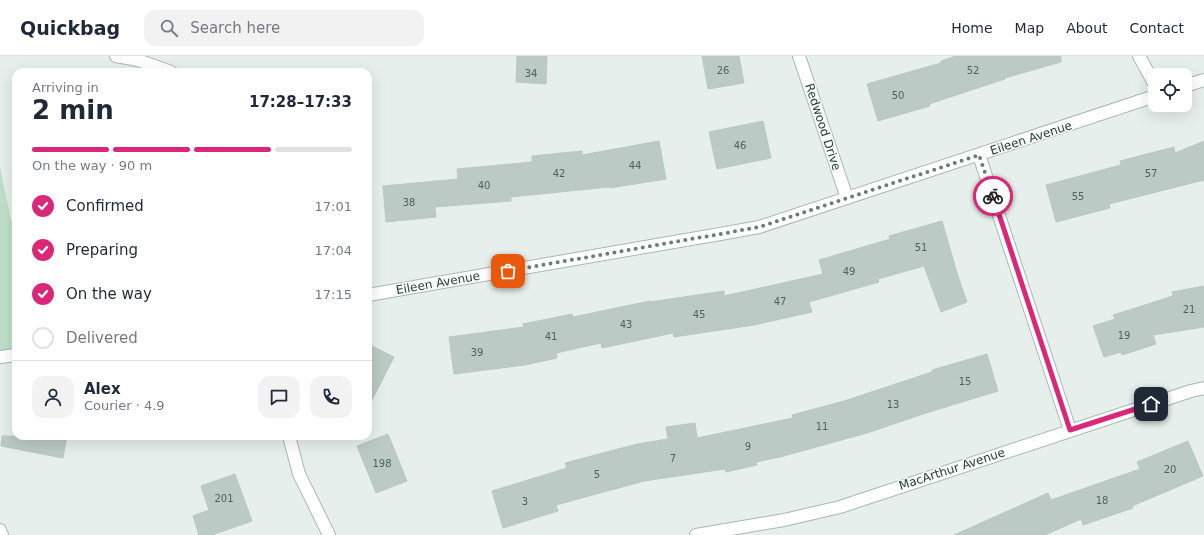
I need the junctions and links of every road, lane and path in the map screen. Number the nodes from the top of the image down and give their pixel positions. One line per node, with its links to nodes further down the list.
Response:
1 (116, 56): 4 (street)
2 (799, 56): 10 (street, Redwood Drive)
3 (1139, 56): 5 (street)
4 (160, 68)
5 (1148, 72)
6 (1204, 80): 7 (street)
7 (1192, 84)
8 (1148, 98): 9 (street, Eileen Avenue)
9 (979, 155): 10 (street, Eileen Avenue); 15 (street)
10 (847, 198): 11 (street, Eileen Avenue)
11 (372, 294)
12 (12, 356): 13 (street)
13 (0, 357)
14 (1204, 388): 15 (street, MacArthur Avenue)
15 (1070, 430): 20 (street, MacArthur Avenue)
16 (290, 440): 19 (street)
17 (0, 530): 18 (street)
18 (2, 535)
19 (329, 535)
20 (696, 535)

